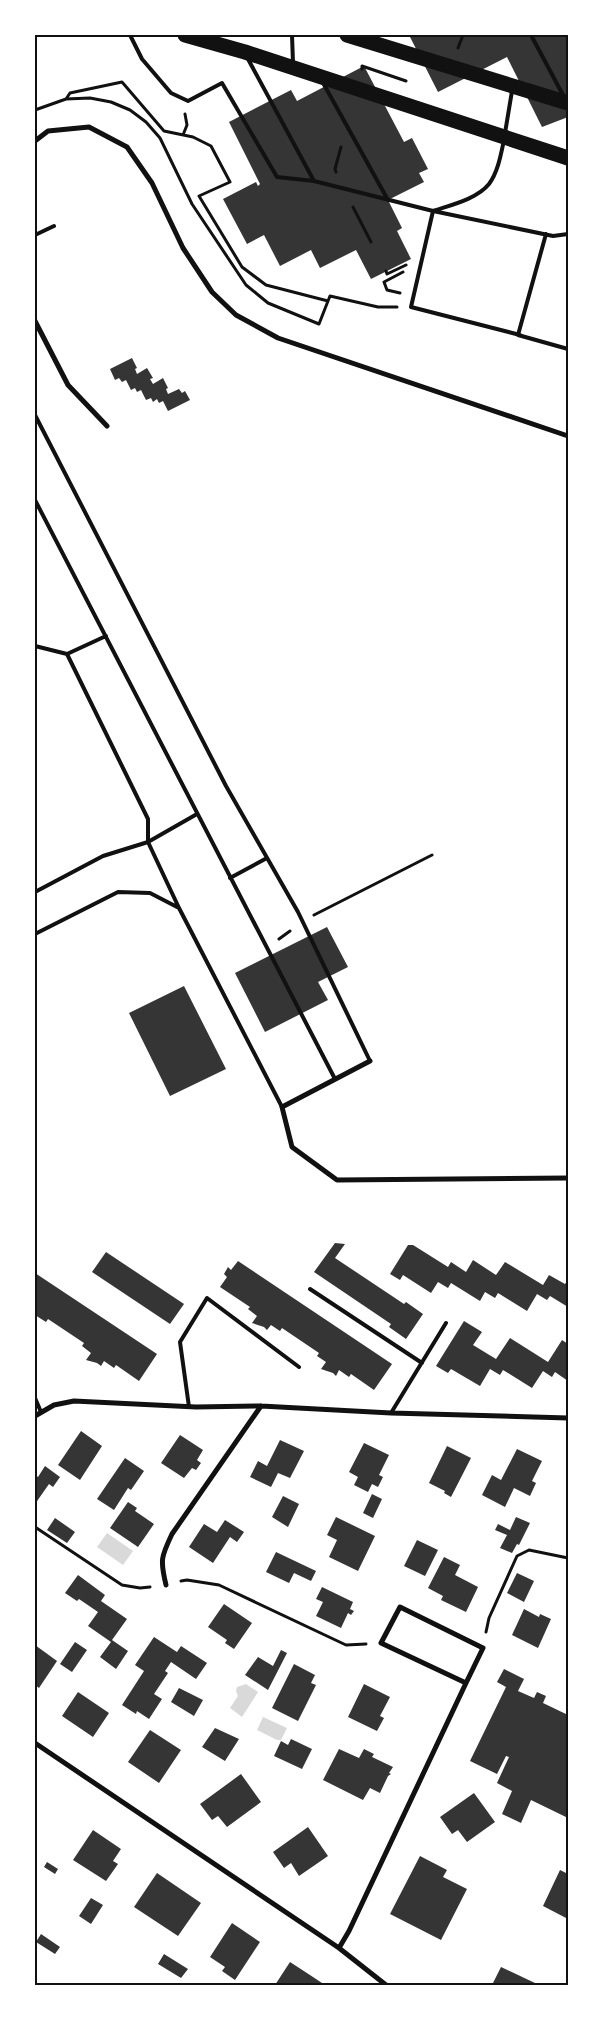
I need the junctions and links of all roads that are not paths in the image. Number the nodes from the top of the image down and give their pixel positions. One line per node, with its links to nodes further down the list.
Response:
1 (130, 35): 14 (lane)
2 (185, 35): 6 (highway)
3 (292, 35): 7 (lane)
4 (347, 35): 9 (highway)
5 (531, 35): 10 (lane)
6 (245, 52): 7 (highway); 14 (lane)
7 (293, 68): 8 (highway)
8 (320, 77): 11 (highway); 15 (lane)
9 (512, 86): 10 (highway); 11 (lane)
10 (568, 103)
11 (504, 138): 13 (highway); 16 (lane)
12 (35, 141): 26 (street)
13 (568, 158)
14 (314, 181): 15 (lane)
15 (388, 200): 16 (lane)
16 (434, 211): 18 (lane); 22 (lane)
17 (54, 226): 20 (lane)
18 (546, 234): 19 (lane); 22 (lane)
19 (568, 234)
20 (35, 235)
21 (35, 322): 25 (street)
22 (520, 335): 23 (lane)
23 (568, 349)
24 (35, 416): 33 (lane)
25 (107, 426)
26 (568, 436)
27 (35, 500): 28 (lane)
28 (106, 636): 30 (lane); 31 (lane)
29 (35, 646): 30 (lane)
30 (67, 654): 32 (lane)
31 (197, 814): 32 (lane); 34 (lane)
32 (148, 842): 35 (lane); 36 (lane)
33 (267, 858): 34 (lane); 38 (lane)
34 (230, 878): 39 (lane)
35 (35, 892)
36 (179, 908): 37 (lane); 40 (lane)
37 (35, 934)
38 (370, 1061): 39 (street)
39 (335, 1079): 40 (street)
40 (282, 1107): 41 (street)
41 (568, 1178)
42 (310, 1289): 44 (lane)
43 (446, 1323): 44 (lane)
44 (422, 1363): 50 (lane)
45 (300, 1367): 48 (lane)
46 (35, 1398): 49 (lane)
47 (261, 1406): 48 (street); 50 (street); 53 (street)
48 (189, 1407): 49 (street)
49 (41, 1412): 51 (street)
50 (390, 1413): 52 (street)
51 (35, 1416)
52 (568, 1418)
53 (166, 1585)
54 (466, 1683): 54 (street); 56 (street)
55 (35, 1743): 56 (street)
56 (339, 1948): 57 (street)
57 (386, 1985)

